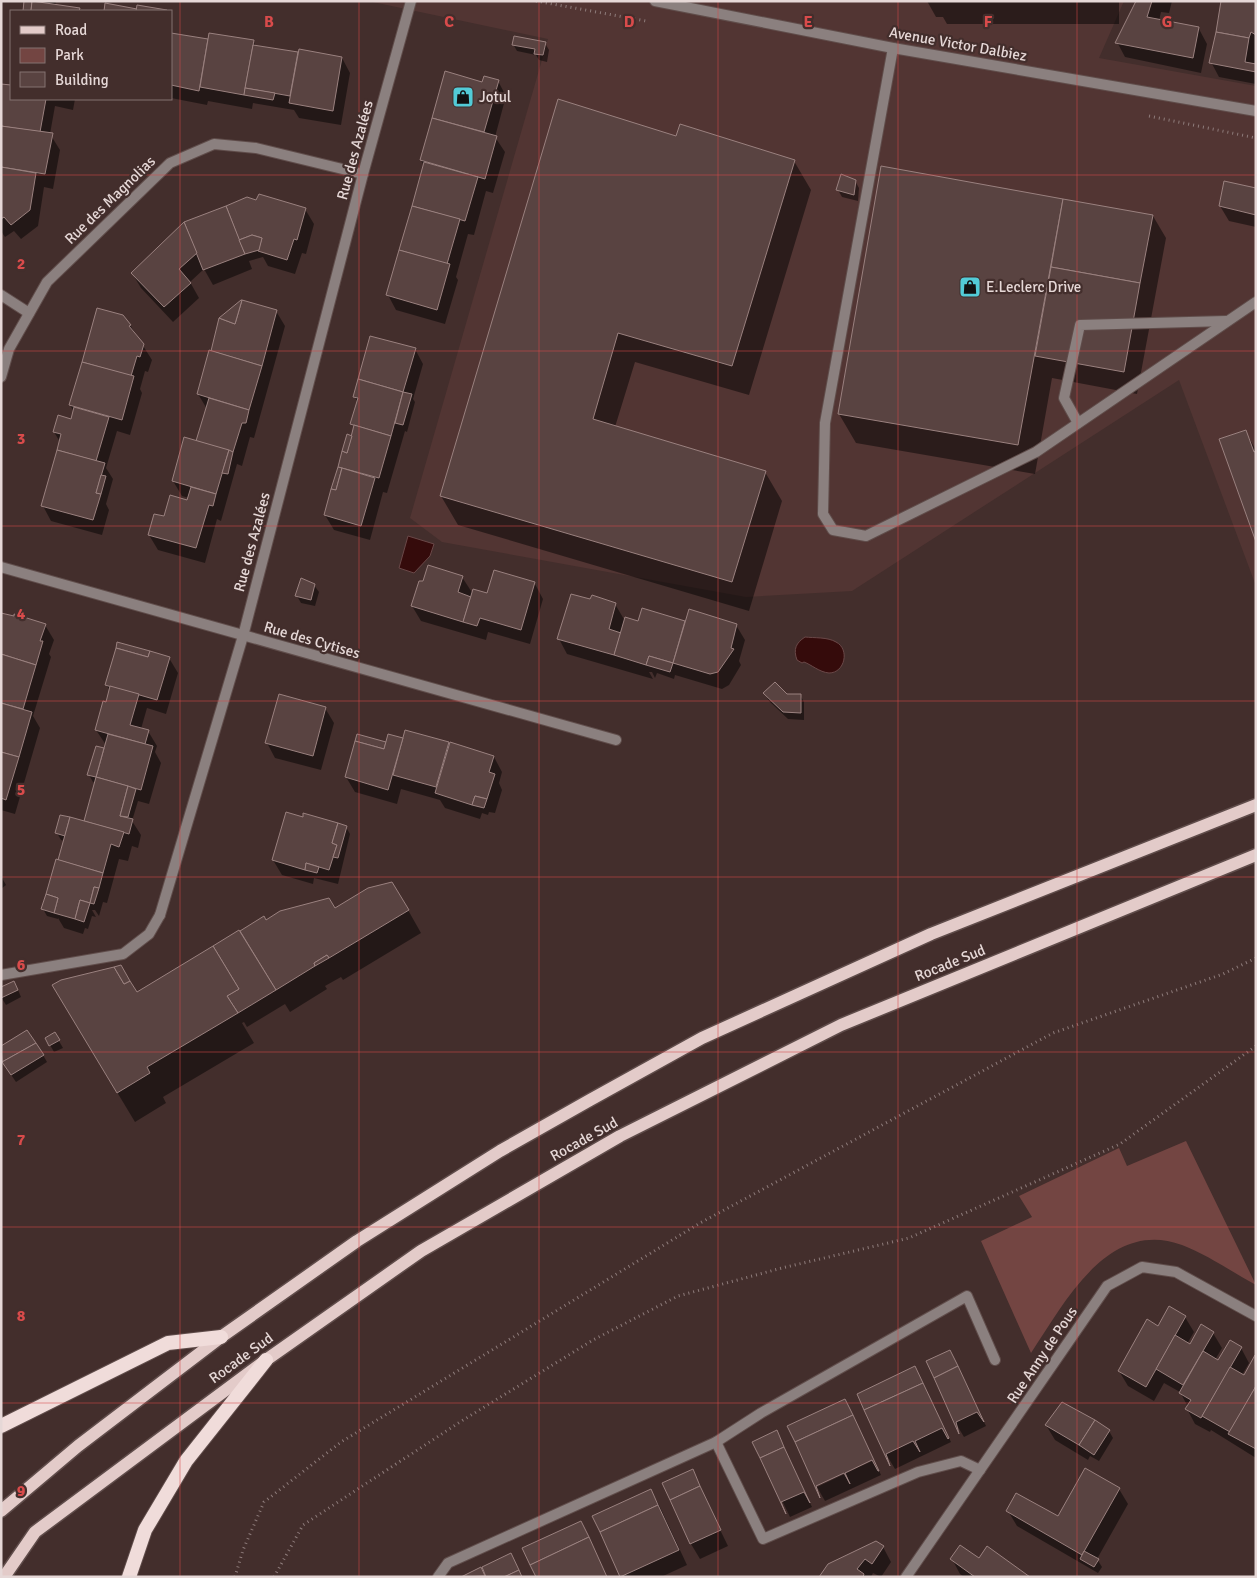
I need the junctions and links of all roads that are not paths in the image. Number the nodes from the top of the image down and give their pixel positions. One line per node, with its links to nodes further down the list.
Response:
1 (411, 1): 5 (street, Rue des Azalées)
2 (655, 1): 3 (street, Avenue Victor Dalbiez)
3 (893, 48): 4 (street, Avenue Victor Dalbiez); 11 (street)
4 (1256, 111)
5 (364, 174): 8 (street, Rue des Magnolias); 13 (street, Rue des Azalées)
6 (1, 295): 8 (street)
7 (1256, 302): 9 (street)
8 (29, 313): 10 (street, Rue des Magnolias)
9 (1227, 321): 11 (street); 11 (street)
10 (1, 378)
11 (1078, 423)
12 (1, 567): 13 (street, Rue des Cytises)
13 (243, 636): 14 (street, Rue des Cytises); 17 (street, Rue des Azalées)
14 (616, 740)
15 (1256, 805): 19 (main road, Rocade Sud)
16 (1256, 855): 20 (main road, Rocade Sud)
17 (1, 975)
18 (1256, 1316): 24 (street, Rue Anny de Pous)
19 (222, 1337): 22 (highway); 25 (main road, Rocade Sud)
20 (266, 1360): 26 (main road, Rocade Sud); 27 (highway)
21 (995, 1360): 23 (street)
22 (1, 1426)
23 (716, 1442): 24 (street); 28 (street)
24 (980, 1470): 29 (street, Rue Anny de Pous)
25 (1, 1511)
26 (4, 1577)
27 (129, 1577)
28 (438, 1577)
29 (906, 1577)

